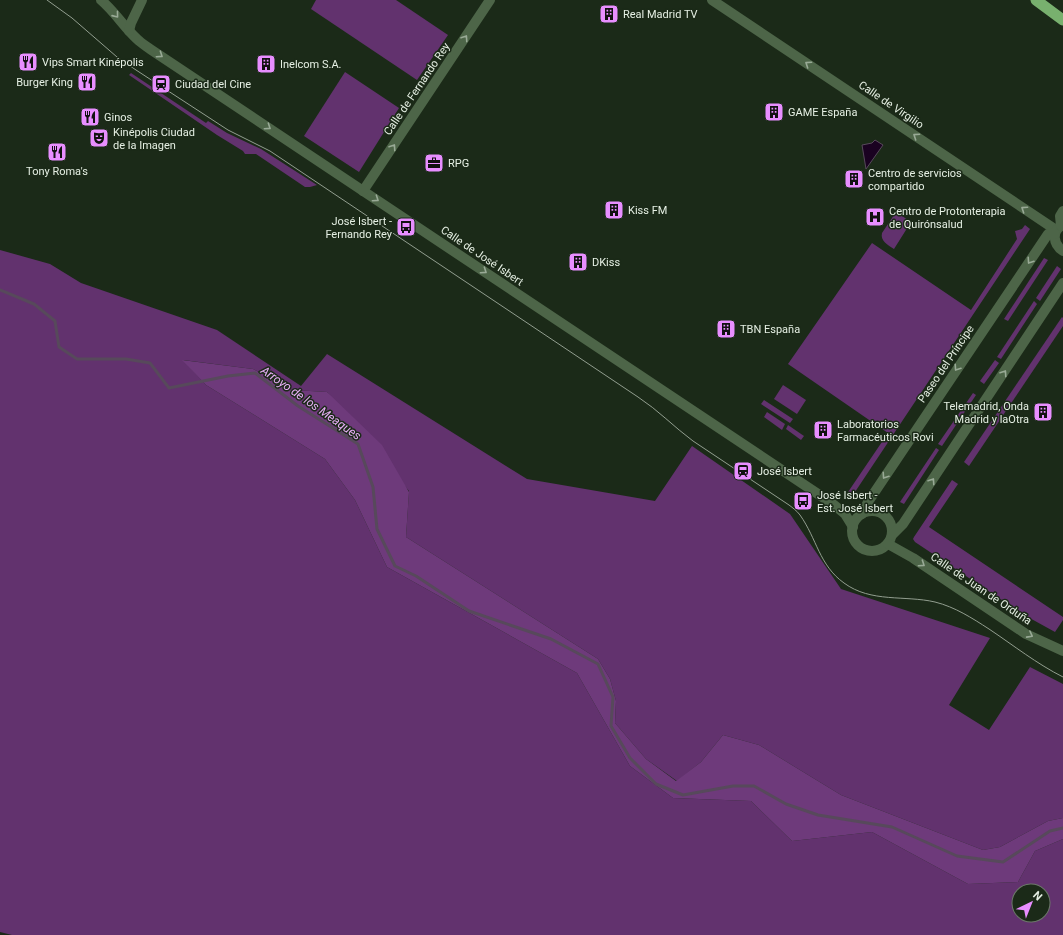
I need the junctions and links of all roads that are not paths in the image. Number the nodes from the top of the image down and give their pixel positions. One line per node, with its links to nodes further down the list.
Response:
1 (101, 0): 7 (street, Calle de José Isbert, one-way to 7)
2 (142, 0): 7 (street)
3 (490, 0): 8 (street, Calle de Fernando Rey, one-way to 3)
4 (712, 0): 10 (street, Calle de Virgilio, one-way to 4)
5 (1036, 0): 6 (highway)
6 (1063, 20)
7 (129, 31): 8 (street, Calle de José Isbert, one-way to 8)
8 (363, 191): 14 (street, Calle de José Isbert, one-way to 14)
9 (1063, 211): 10 (street)
10 (1059, 229): 11 (street); 13 (street, Paseo del Príncipe, one-way to 13)
11 (1063, 251)
12 (1063, 283): 15 (street, one-way to 12)
13 (862, 514): 14 (street); 15 (street)
14 (853, 527): 15 (street)
15 (890, 539): 16 (street, Calle de Juan de Orduña, one-way to 16)
16 (1063, 651)

